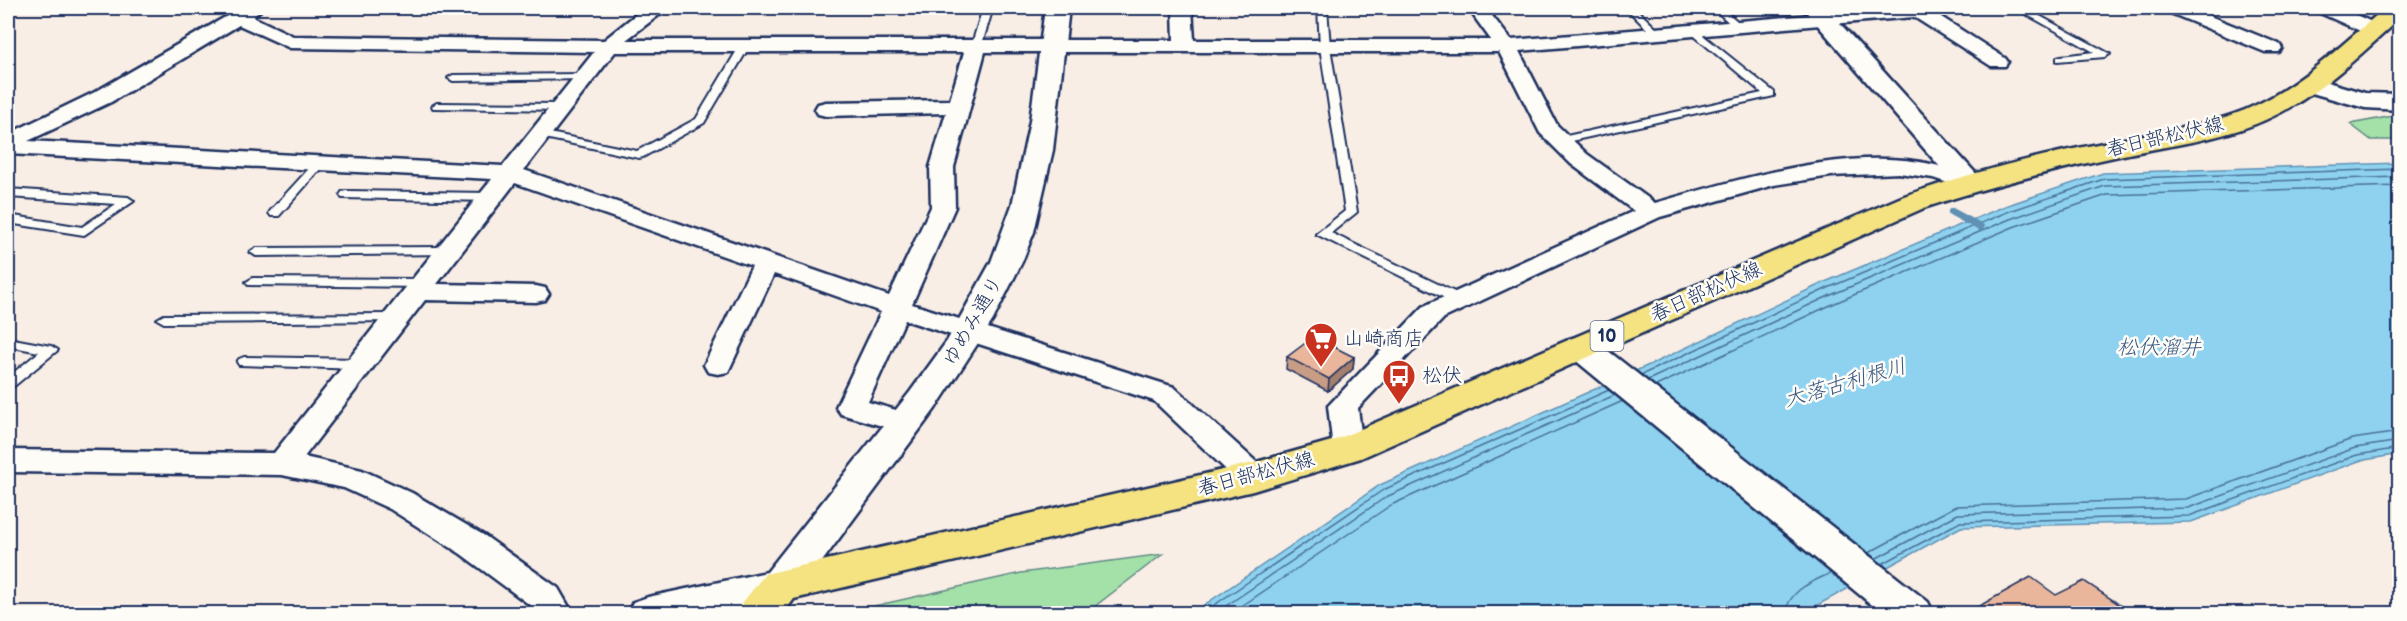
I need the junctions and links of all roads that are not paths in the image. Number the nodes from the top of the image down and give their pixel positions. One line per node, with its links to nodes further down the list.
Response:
1 (774, 8): 14 (lane)
2 (988, 8): 25 (lane)
3 (1057, 8): 26 (street, ゆめみ通り)
4 (1182, 8): 27 (street)
5 (1322, 8): 28 (lane)
6 (1483, 8): 23 (street)
7 (1630, 8): 21 (lane)
8 (1717, 8): 18 (lane)
9 (1957, 8): 15 (street)
10 (2019, 8): 30 (lane)
11 (2175, 8): 29 (street)
12 (2325, 8): 19 (street)
13 (2398, 8): 19 (main road, 春日部松伏線 / 10)
14 (654, 9): 22 (street)
15 (1916, 9): 17 (street); 31 (street)
16 (247, 12): 22 (street); 42 (street)
17 (1819, 14): 18 (street); 46 (street)
18 (1739, 27): 20 (street)
19 (2374, 30): 34 (main road, 春日部松伏線 / 10)
20 (1694, 31): 21 (street); 41 (lane)
21 (1657, 34): 23 (street)
22 (609, 46): 24 (street); 32 (street)
23 (1506, 46): 28 (street); 41 (street)
24 (744, 47): 25 (street); 40 (lane)
25 (976, 47): 26 (street); 37 (street)
26 (1051, 47): 27 (street); 63 (street, ゆめみ通り)
27 (1184, 47): 28 (street)
28 (1325, 47): 59 (lane)
29 (2272, 48)
30 (2061, 59)
31 (1998, 62)
32 (586, 77): 33 (lane); 38 (street)
33 (453, 78)
34 (2310, 85): 35 (street); 46 (main road, 春日部松伏線 / 10)
35 (2400, 102)
36 (437, 106): 38 (lane)
37 (959, 106): 39 (street); 60 (street)
38 (560, 107): 40 (street)
39 (826, 109)
40 (540, 134): 45 (street)
41 (1562, 140): 50 (street)
42 (8, 142)
43 (8, 147): 44 (street)
44 (320, 164): 45 (street); 51 (lane)
45 (510, 173): 49 (street); 55 (street)
46 (1969, 183): 50 (street); 65 (main road, 春日部松伏線 / 10)
47 (8, 194): 52 (lane)
48 (346, 195): 49 (lane)
49 (491, 197): 53 (street)
50 (1651, 212): 59 (street)
51 (275, 213)
52 (8, 219)
53 (448, 251): 54 (lane); 57 (street)
54 (256, 252)
55 (766, 263): 60 (street); 68 (street)
56 (254, 282): 57 (lane)
57 (420, 288): 58 (street); 61 (street)
58 (536, 294)
59 (1460, 300): 71 (street)
60 (896, 308): 63 (street); 70 (street)
61 (396, 318): 62 (lane); 67 (street)
62 (164, 319)
63 (972, 331): 70 (street, ゆめみ通り); 74 (street)
64 (8, 342): 69 (lane)
65 (1592, 356): 71 (main road, 春日部松伏線 / 10); 76 (street)
66 (244, 362): 67 (lane)
67 (360, 364): 73 (street)
68 (718, 366)
69 (8, 384)
70 (906, 423): 75 (street, ゆめみ通り)
71 (1348, 449): 74 (main road, 春日部松伏線 / 10)
72 (8, 460): 73 (street)
73 (282, 464): 77 (street)
74 (1253, 477): 75 (main road, 春日部松伏線 / 10)
75 (769, 600): 78 (street)
76 (1900, 604)
77 (556, 614)
78 (648, 614)

